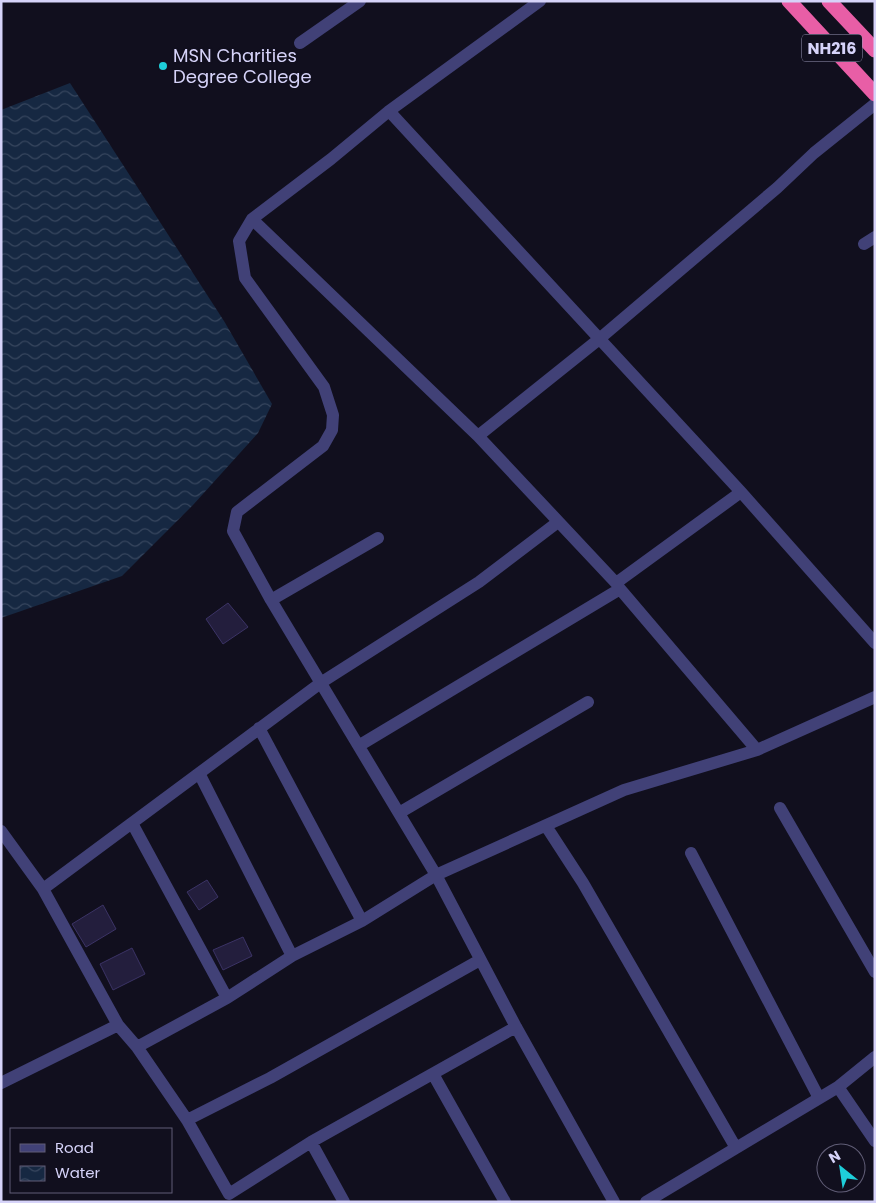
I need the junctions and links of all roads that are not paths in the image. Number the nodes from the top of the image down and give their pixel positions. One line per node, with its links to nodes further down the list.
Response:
1 (360, 1): 5 (street)
2 (540, 1): 9 (street)
3 (789, 1): 7 (highway, NH216)
4 (830, 1): 6 (highway, NH216)
5 (300, 44)
6 (875, 50)
7 (872, 86)
8 (875, 104): 11 (street)
9 (389, 111): 10 (street); 11 (street)
10 (252, 219): 12 (street); 17 (street)
11 (598, 340): 12 (street); 13 (street)
12 (478, 436): 14 (street)
13 (741, 492): 16 (street); 18 (street)
14 (558, 522): 16 (street); 19 (street)
15 (378, 538): 17 (street)
16 (618, 586): 23 (street); 24 (street)
17 (271, 600): 19 (street)
18 (875, 643)
19 (322, 682): 22 (street); 23 (street)
20 (875, 697): 24 (street)
21 (588, 702): 27 (street)
22 (259, 728): 25 (street); 34 (street)
23 (360, 745): 27 (street)
24 (757, 750): 29 (street)
25 (199, 773): 28 (street); 35 (street)
26 (780, 808): 37 (street)
27 (399, 813): 32 (street)
28 (132, 823): 33 (street); 38 (street)
29 (546, 826): 32 (street); 50 (street)
30 (1, 831): 33 (street)
31 (691, 853): 46 (street)
32 (436, 875): 34 (street); 36 (street)
33 (43, 889): 39 (street)
34 (362, 921): 35 (street)
35 (292, 956): 38 (street)
36 (480, 960): 40 (street); 47 (street)
37 (875, 972)
38 (227, 998): 41 (street)
39 (118, 1025): 41 (street); 44 (street)
40 (516, 1028): 43 (street); 54 (street)
41 (137, 1047): 47 (street)
42 (875, 1057): 45 (street)
43 (433, 1074): 48 (street); 53 (street)
44 (1, 1083)
45 (838, 1087): 46 (street); 49 (street)
46 (820, 1098): 50 (street)
47 (187, 1120): 51 (street)
48 (311, 1142): 51 (street); 52 (street)
49 (875, 1142)
50 (736, 1148): 55 (street)
51 (232, 1198)
52 (344, 1202)
53 (505, 1202)
54 (614, 1202)
55 (646, 1202)

